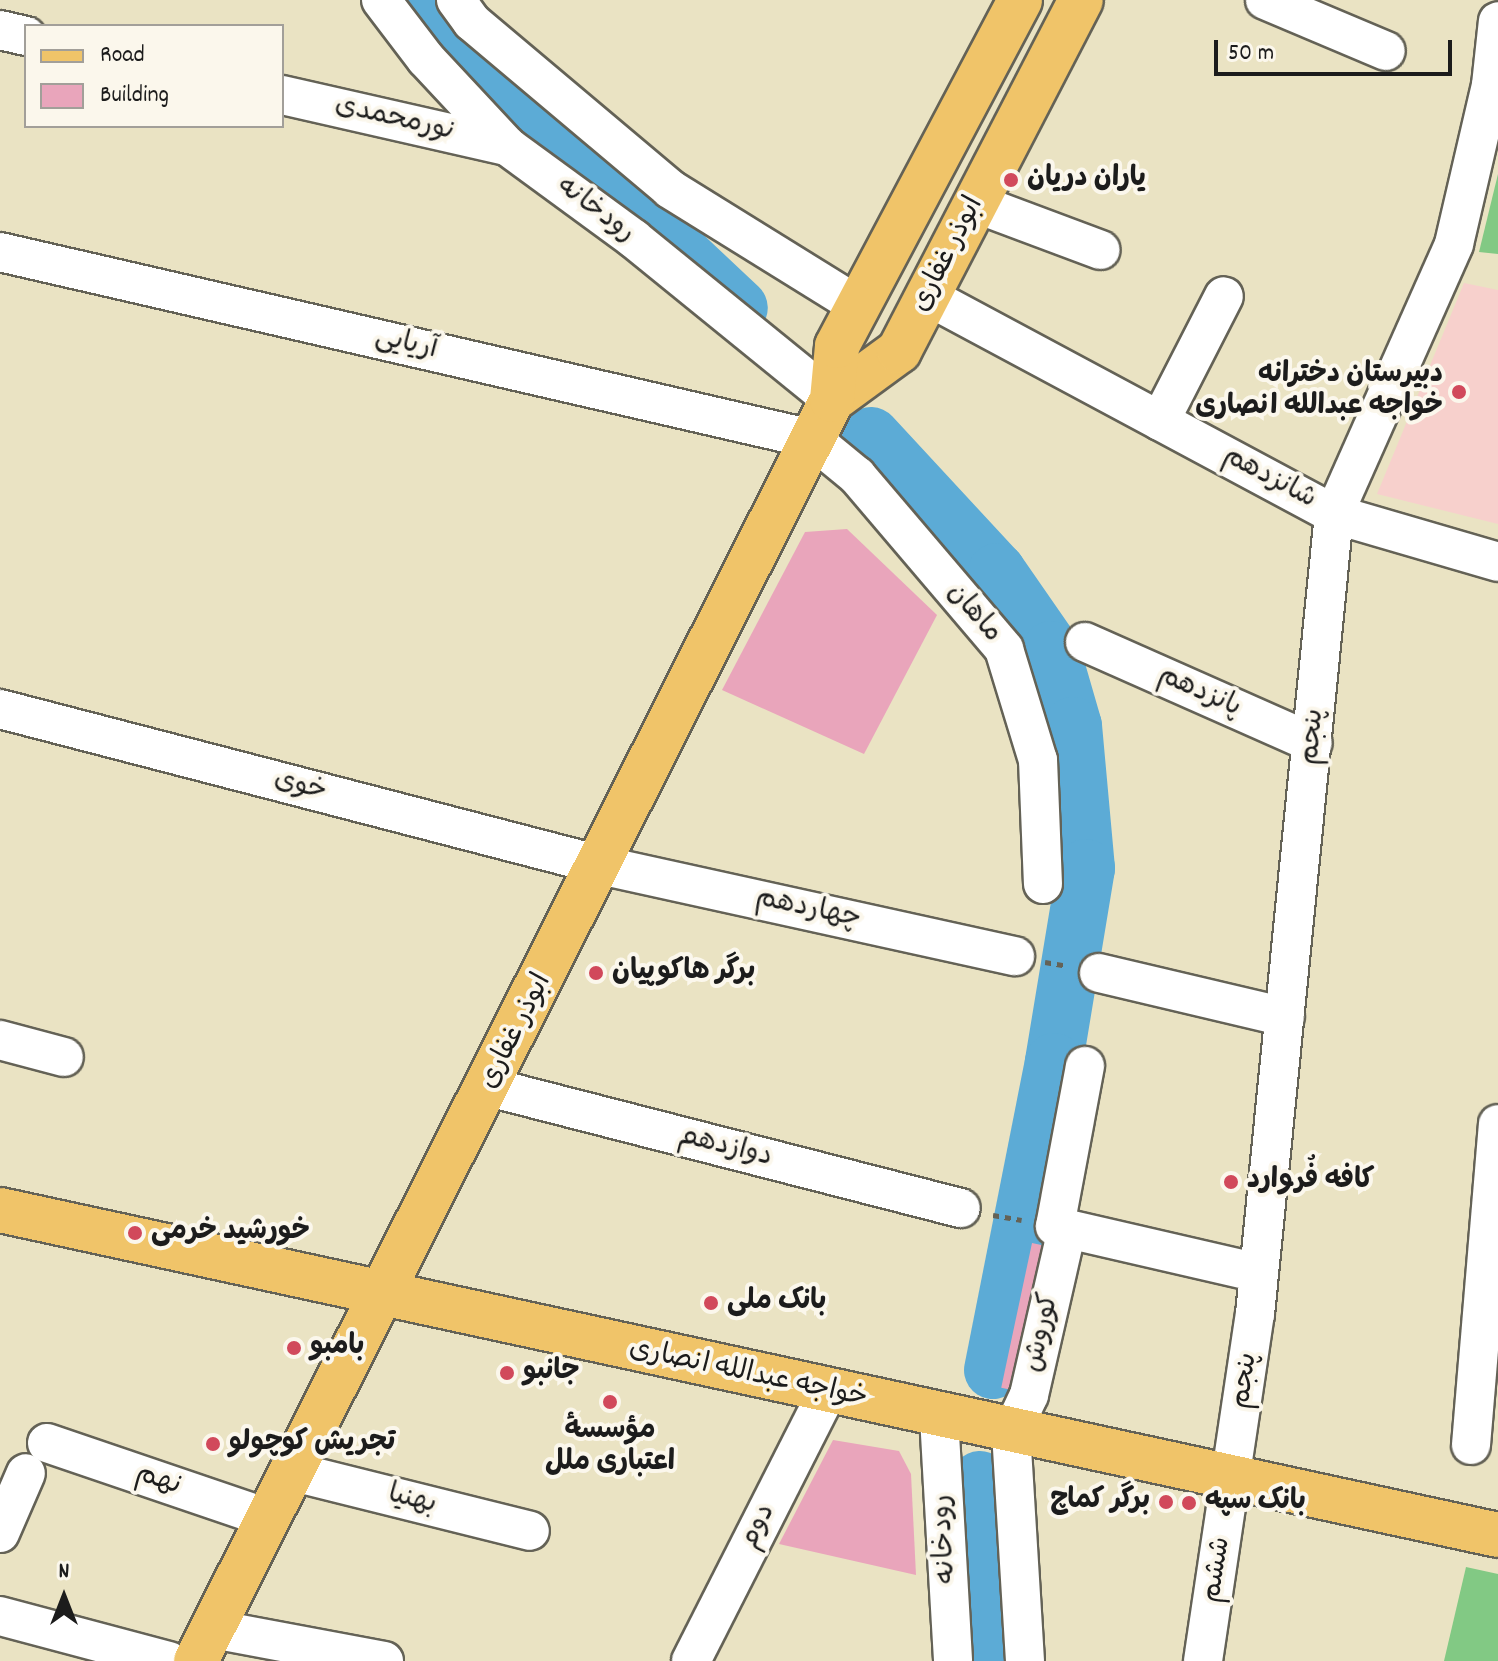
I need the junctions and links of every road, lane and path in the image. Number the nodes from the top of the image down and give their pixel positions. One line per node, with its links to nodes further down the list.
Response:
1 (381, 0): 11 (street, رودخانه)
2 (456, 0): 17 (street)
3 (1020, 0): 17 (main road, ابوذر غفاری)
4 (1081, 0): 12 (main road, ابوذر غفاری)
5 (1265, 0): 9 (street)
6 (1498, 21): 21 (street, پنجم)
7 (0, 30): 8 (street)
8 (24, 36)
9 (1386, 51)
10 (284, 95): 11 (street, نورمحمدی)
11 (507, 146): 18 (street, رودخانه)
12 (975, 203): 13 (street); 15 (main road, ابوذر غفاری)
13 (1101, 250)
14 (0, 252): 20 (street, آریایی)
15 (927, 296): 18 (main road, ابوذر غفاری); 19 (street, شانزدهم)
16 (1224, 296): 19 (street)
17 (859, 306): 18 (main road, ابوذر غفاری)
18 (832, 400): 20 (main road, ابوذر غفاری)
19 (1160, 421): 21 (street, شانزدهم)
20 (812, 439): 26 (main road, ابوذر غفاری); 27 (street, ماهان)
21 (1334, 514): 22 (street, شانزدهم); 25 (street, پنجم)
22 (1498, 562)
23 (1085, 642): 25 (street, پانزدهم)
24 (0, 709): 26 (street, خوی)
25 (1313, 743): 30 (street, پنجم)
26 (600, 865): 28 (street, چهاردهم); 34 (main road, ابوذر غفاری)
27 (1043, 884)
28 (1015, 956): 29 (path)
29 (1099, 973): 30 (street)
30 (1285, 1017): 39 (street, پنجم)
31 (0, 1040): 32 (street)
32 (64, 1057)
33 (1085, 1066): 38 (street, کوروش)
34 (489, 1087): 36 (street, دوازدهم); 40 (main road, ابوذر غفاری)
35 (1498, 1124): 44 (street)
36 (961, 1208): 38 (path)
37 (0, 1210): 40 (main road, خواجه عبدالله انصاری)
38 (1061, 1228): 39 (street); 43 (street, کوروش)
39 (1259, 1273): 46 (street, پنجم)
40 (381, 1294): 41 (main road, خواجه عبدالله انصاری); 45 (main road, ابوذر غفاری)
41 (827, 1393): 42 (main road, خواجه عبدالله انصاری); 55 (street, دوم)
42 (939, 1417): 43 (main road, خواجه عبدالله انصاری); 56 (street, رودخانه)
43 (1011, 1433): 46 (main road, خواجه عبدالله انصاری); 57 (street)
44 (1471, 1445)
45 (294, 1472): 47 (main road, ابوذر غفاری); 49 (street, بهنیا)
46 (1232, 1479): 50 (main road, خواجه عبدالله انصاری); 58 (street, ششم)
47 (270, 1519): 48 (street, نهم); 52 (main road, ابوذر غفاری)
48 (1, 1530)
49 (530, 1531)
50 (1498, 1535)
51 (0, 1616): 53 (street)
52 (204, 1645): 54 (street)
53 (169, 1661)
54 (384, 1661)
55 (691, 1661)
56 (953, 1661)
57 (1025, 1661)
58 (1203, 1661)

